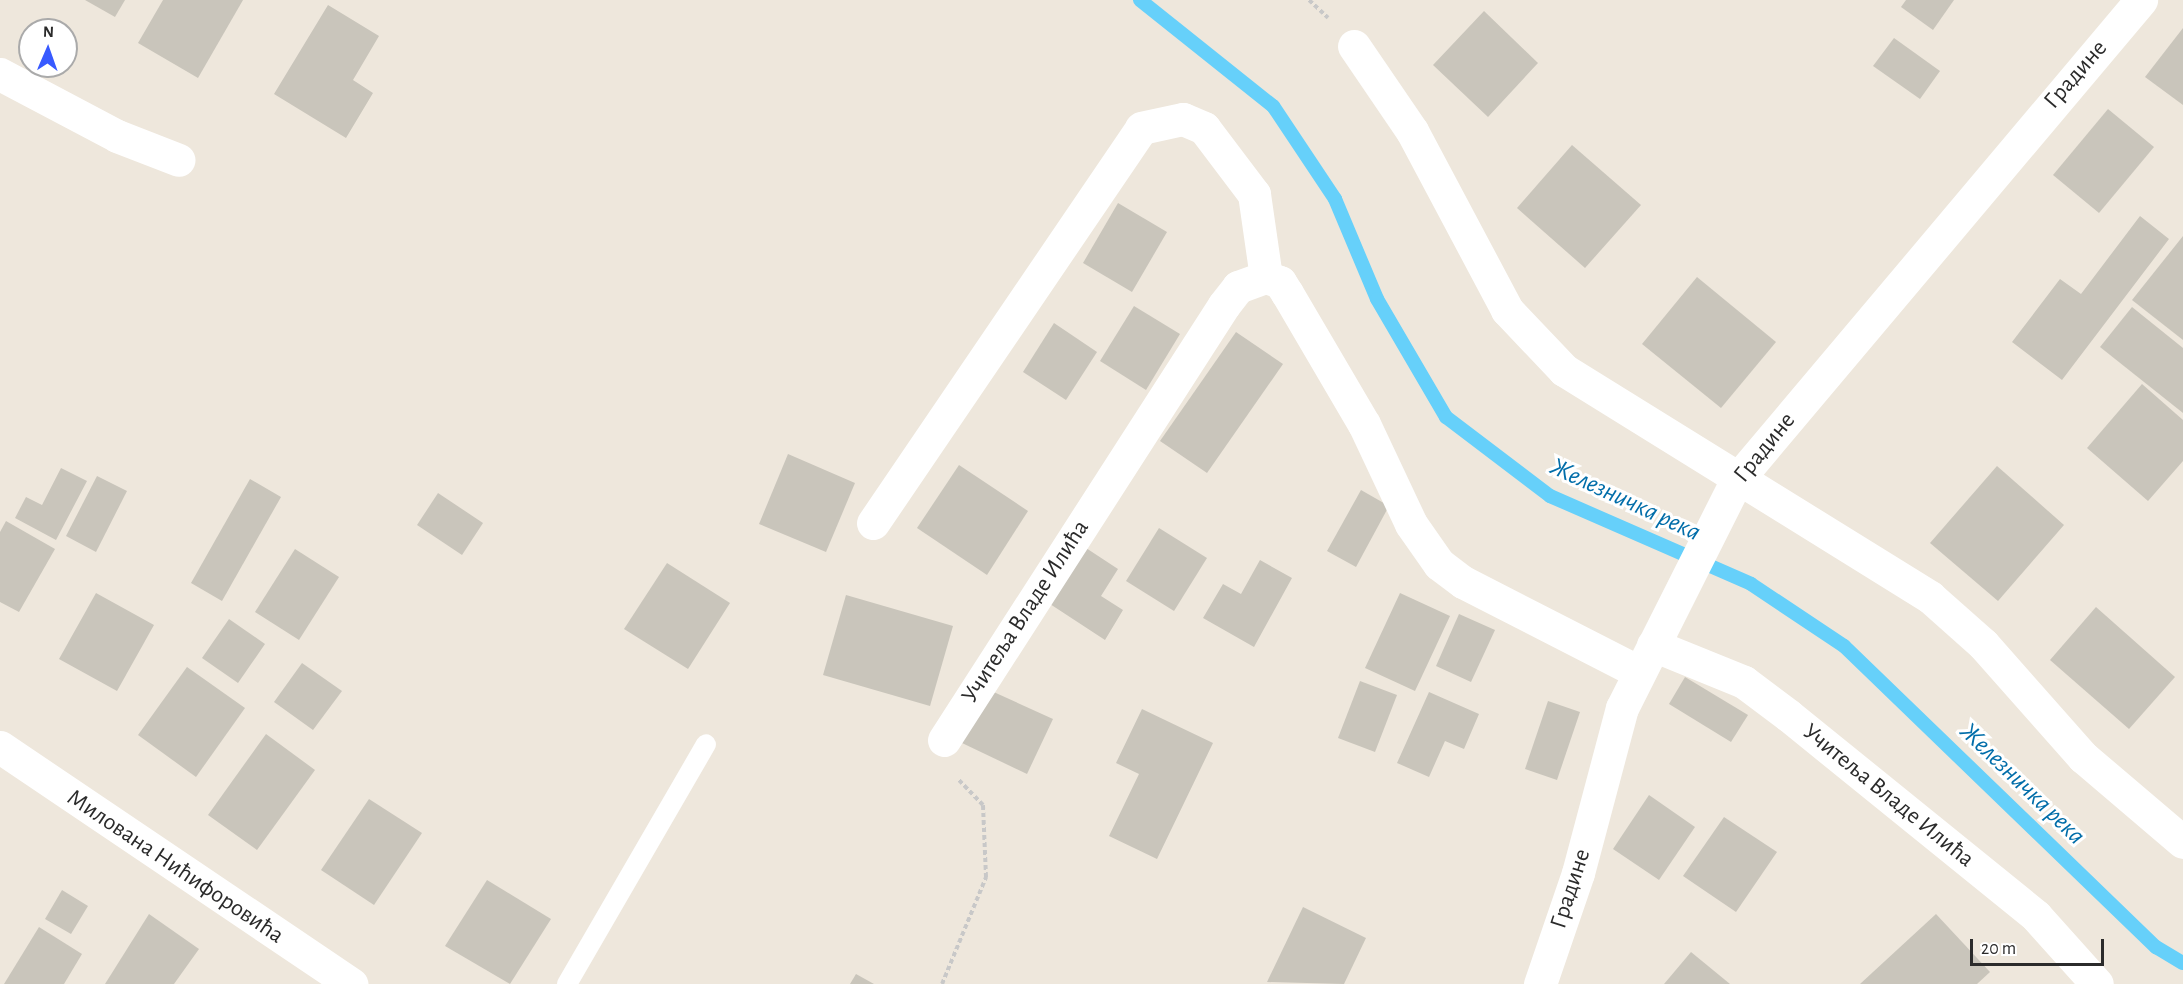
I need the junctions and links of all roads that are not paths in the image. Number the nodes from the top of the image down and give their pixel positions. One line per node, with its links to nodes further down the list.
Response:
1 (2141, 0): 6 (street, Градине)
2 (1354, 46): 6 (street)
3 (0, 74): 4 (street)
4 (179, 160)
5 (1266, 277): 7 (street); 8 (street, Учитеља Владе Илића); 9 (street, Учитеља Владе Илића)
6 (1736, 481): 8 (street, Градине); 12 (street)
7 (873, 523)
8 (1646, 658): 15 (street, Градине); 16 (street, Учитеља Владе Илића)
9 (944, 740)
10 (706, 744): 14 (lane)
11 (0, 747): 13 (street, Милована Нићифоровића)
12 (2183, 842)
13 (351, 984)
14 (567, 984)
15 (1540, 984)
16 (2097, 984)

